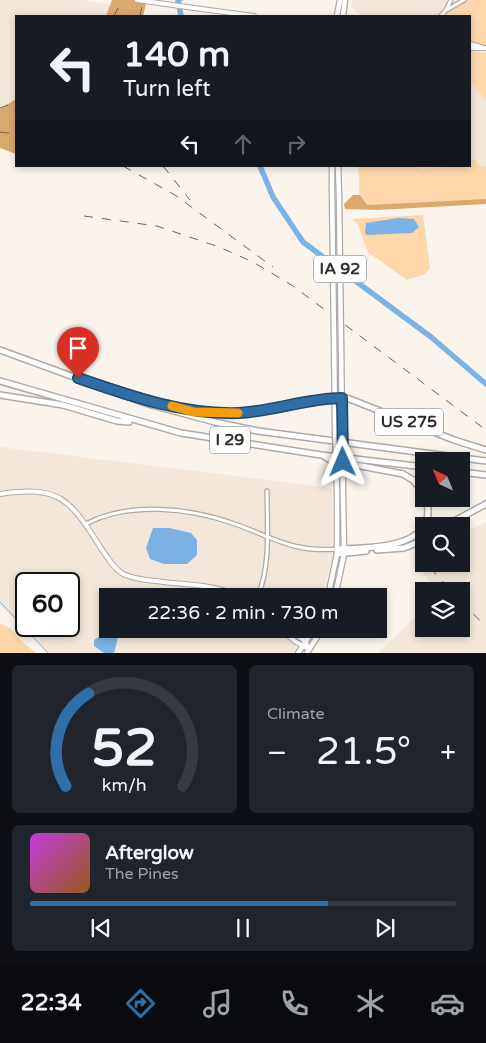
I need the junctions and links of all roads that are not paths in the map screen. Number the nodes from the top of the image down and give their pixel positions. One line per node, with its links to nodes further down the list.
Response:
1 (137, 0): 7 (street, bridge)
2 (340, 0): 8 (main road)
3 (345, 0): 9 (main road)
4 (451, 0): 6 (street)
5 (464, 0): 6 (street)
6 (446, 11): 10 (street)
7 (246, 15)
8 (337, 15)
9 (343, 15)
10 (442, 15)
11 (471, 44): 13 (street)
12 (471, 48): 13 (street)
13 (484, 48)
14 (332, 167): 20 (main road, IA 92, bridge)
15 (338, 167): 21 (main road, IA 92, bridge)
16 (1, 351): 19 (highway, I 29)
17 (0, 381): 22 (highway, I 29)
18 (0, 395): 22 (highway)
19 (126, 396): 20 (highway); 25 (highway, I 29)
20 (335, 398): 21 (highway, US 275); 39 (main road, bridge)
21 (342, 398): 23 (highway, US 275); 38 (main road, IA 92, bridge)
22 (140, 422): 24 (highway, I 29)
23 (485, 450)
24 (321, 455): 26 (highway, I 29); 29 (highway)
25 (486, 461)
26 (415, 466)
27 (470, 473): 28 (highway)
28 (486, 475)
29 (415, 482)
30 (267, 492): 36 (street)
31 (0, 494): 35 (street)
32 (486, 504): 34 (highway)
33 (428, 508): 38 (highway)
34 (461, 517)
35 (86, 524): 36 (street); 40 (street)
36 (267, 538): 39 (street); 41 (street)
37 (415, 544): 38 (highway)
38 (344, 551): 39 (highway); 43 (main road)
39 (337, 552): 42 (main road)
40 (212, 588)
41 (260, 588)
42 (330, 588)
43 (337, 588)
44 (294, 638): 48 (street)
45 (298, 638): 48 (street)
46 (308, 638): 48 (main road)
47 (316, 638): 49 (main road)
48 (304, 645): 49 (street); 50 (main road)
49 (308, 651)
50 (298, 653)

